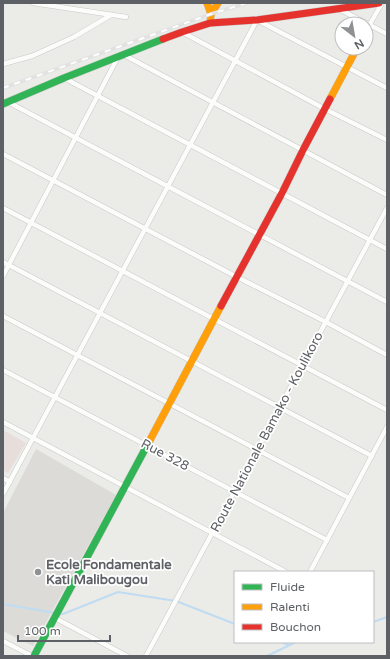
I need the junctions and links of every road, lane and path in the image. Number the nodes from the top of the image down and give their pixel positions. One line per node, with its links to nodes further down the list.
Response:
1 (33, 3): 8 (street)
2 (207, 3): 7 (street)
3 (218, 3): 7 (street)
4 (378, 3): 6 (street)
5 (382, 3): 11 (street)
6 (339, 9): 9 (street); 12 (street)
7 (211, 14): 13 (street)
8 (111, 15): 10 (street); 20 (street)
9 (352, 16)
10 (126, 17)
11 (374, 17)
12 (257, 20): 13 (street); 19 (street); 21 (street)
13 (210, 23): 15 (street)
14 (374, 28): 16 (street)
15 (182, 32): 17 (street); 19 (street)
16 (387, 34)
17 (121, 56): 22 (street); 24 (street); 25 (street)
18 (353, 56): 21 (street)
19 (235, 61): 25 (street); 27 (street)
20 (3, 64)
21 (347, 67): 23 (street); 27 (street)
22 (64, 78): 24 (street); 26 (street)
23 (387, 88)
24 (98, 96): 28 (street); 30 (street)
25 (213, 102): 30 (street); 31 (street)
26 (6, 103): 28 (street)
27 (326, 109): 29 (street); 31 (street)
28 (76, 138): 33 (street); 34 (street)
29 (387, 140)
30 (190, 145): 34 (street); 35 (street)
31 (303, 150): 35 (street); 36 (street)
32 (3, 154): 33 (street)
33 (53, 181): 39 (street); 40 (street)
34 (168, 186): 40 (street); 41 (street)
35 (282, 193): 41 (street); 42 (street)
36 (387, 194)
37 (3, 208): 39 (street)
38 (387, 208): 42 (street, Route Nationale Bamako - Koulikoro)
39 (31, 222): 45 (street); 46 (street)
40 (145, 229): 46 (street); 48 (street)
41 (260, 234): 48 (street); 49 (street)
42 (370, 240): 43 (street); 49 (street, Route Nationale Bamako - Koulikoro)
43 (387, 249)
44 (3, 262): 45 (street)
45 (9, 265): 47 (street); 51 (street)
46 (123, 271): 51 (street); 53 (street)
47 (3, 276)
48 (237, 277): 53 (street); 54 (street)
49 (348, 281): 50 (street); 54 (street, Route Nationale Bamako - Koulikoro)
50 (387, 302)
51 (100, 313): 55 (street); 57 (street)
52 (3, 316): 55 (street)
53 (214, 319): 57 (street); 58 (street)
54 (326, 322): 56 (street); 58 (street, Route Nationale Bamako - Koulikoro)
55 (78, 355): 60 (street); 61 (street)
56 (387, 355)
57 (192, 361): 61 (street); 62 (street)
58 (302, 366): 62 (street, Route Nationale Bamako - Koulikoro); 63 (street)
59 (3, 370): 60 (street, Rue 328)
60 (55, 397): 66 (street); 67 (street, Rue 328)
61 (169, 403): 67 (street); 68 (street)
62 (280, 408): 68 (street, Route Nationale Bamako - Koulikoro); 69 (street)
63 (387, 410)
64 (3, 422): 66 (street)
65 (387, 427): 69 (street)
66 (33, 438): 71 (street); 72 (street)
67 (147, 446): 72 (street); 73 (street, Rue 328)
68 (257, 450): 73 (street, Route Nationale Bamako - Koulikoro); 75 (street)
69 (372, 456): 75 (street)
70 (3, 478): 71 (street)
71 (10, 482): 74 (street)
72 (125, 487): 76 (street); 80 (street)
73 (234, 492): 76 (street, Route Nationale Bamako - Koulikoro); 77 (street, Rue 328)
74 (3, 494)
75 (349, 498): 77 (street)
76 (212, 533): 78 (street); 84 (street, Route Nationale Bamako - Koulikoro)
77 (327, 540): 79 (street)
78 (284, 571)
79 (311, 571)
80 (55, 618): 82 (street); 83 (street)
81 (3, 641): 82 (street)
82 (33, 656)
83 (127, 656)
84 (146, 656)

